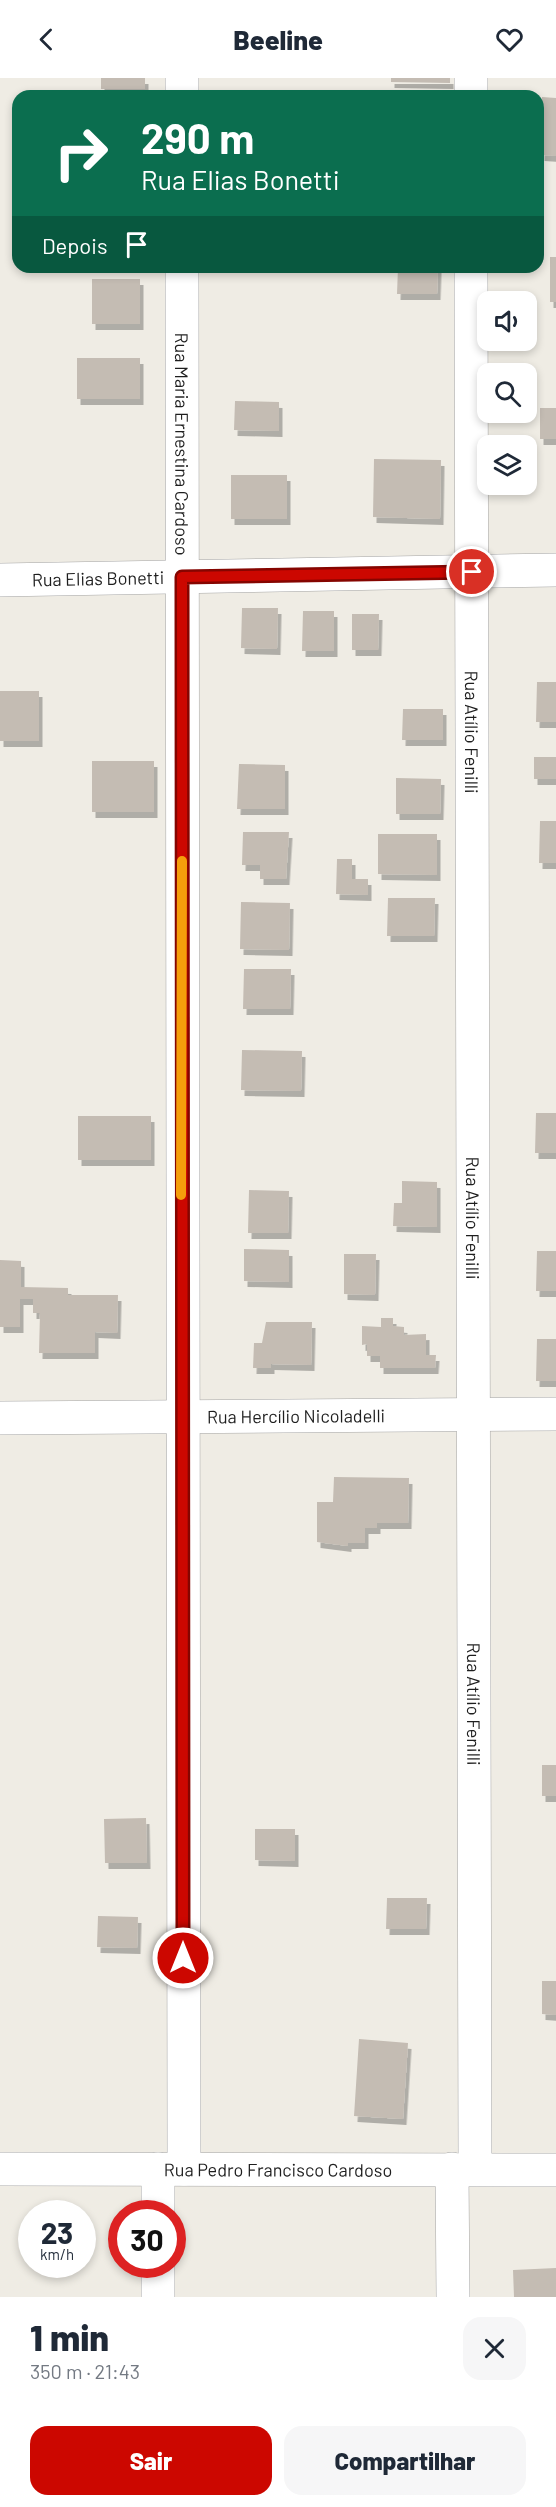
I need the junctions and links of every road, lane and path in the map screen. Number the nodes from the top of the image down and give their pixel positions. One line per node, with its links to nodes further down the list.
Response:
1 (182, 273): 5 (street, Rua Maria Ernestina Cardoso)
2 (471, 273): 4 (street, Rua Atílio Fenilli)
3 (556, 570): 4 (street, Rua Elias Bonetti)
4 (472, 572): 5 (street, Rua Elias Bonetti); 7 (street, Rua Atílio Fenilli)
5 (182, 577): 6 (street, Rua Elias Bonetti); 9 (street, Rua Maria Ernestina Cardoso)
6 (0, 580)
7 (473, 1414): 8 (street, Rua Hercílio Nicoladelli); 9 (street, Rua Hercílio Nicoladelli); 13 (street, Rua Atílio Fenilli)
8 (556, 1414)
9 (181, 1417): 10 (street, Rua Hercílio Nicoladelli); 12 (street, Rua Maria Ernestina Cardoso)
10 (0, 1418)
11 (0, 2169): 12 (street, Rua Pedro Francisco Cardoso)
12 (171, 2169): 13 (street, Rua Pedro Francisco Cardoso); 15 (street, Rua Maria Ernestina Cardoso)
13 (463, 2169): 14 (street, Rua Pedro Francisco Cardoso); 18 (street, Rua Atílio Fenilli)
14 (556, 2170)
15 (162, 2200)
16 (158, 2278): 17 (street)
17 (158, 2297)
18 (453, 2297)

